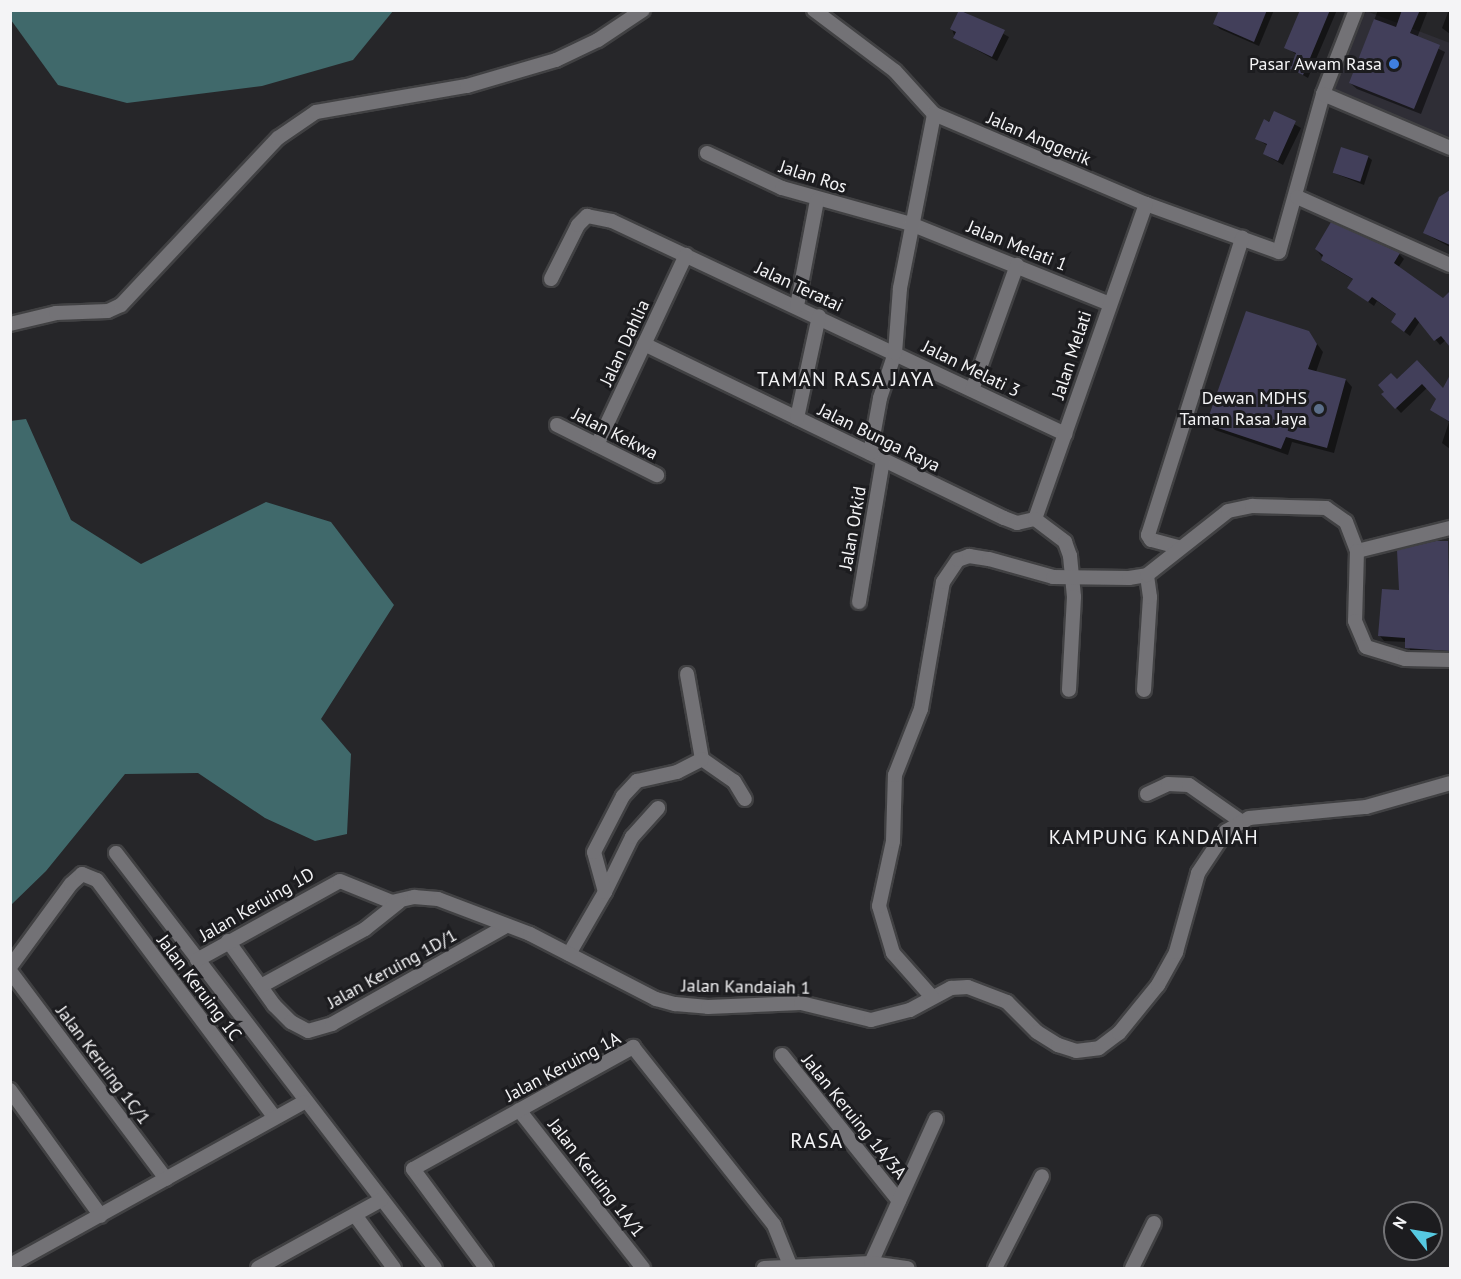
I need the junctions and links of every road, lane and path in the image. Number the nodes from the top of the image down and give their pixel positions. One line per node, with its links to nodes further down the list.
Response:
1 (644, 10): 20 (street)
2 (814, 10): 5 (street, Jalan Anggerik)
3 (1356, 10): 4 (street)
4 (1323, 94): 6 (street); 8 (street)
5 (934, 114): 10 (street, Jalan Anggerik); 11 (street)
6 (1450, 148)
7 (707, 153): 9 (street, Jalan Ros)
8 (1297, 197): 12 (street, Jalan Anggerik); 15 (street)
9 (817, 200): 11 (street, Jalan Ros); 18 (street)
10 (1146, 204): 12 (street, Jalan Anggerik); 17 (street, Jalan Melati)
11 (912, 224): 14 (street, Jalan Melati 1); 22 (street)
12 (1242, 238): 33 (street)
13 (686, 255): 16 (street, Jalan Teratai); 18 (street, Jalan Teratai); 21 (street, Jalan Dahlia)
14 (1017, 265): 17 (street, Jalan Melati 1); 23 (street)
15 (1450, 265)
16 (551, 279)
17 (1108, 303): 26 (street, Jalan Melati)
18 (797, 306): 19 (street, Jalan Teratai)
19 (819, 316): 22 (street, Jalan Teratai); 24 (street)
20 (10, 324)
21 (644, 344): 24 (street, Jalan Bunga Raya); 27 (street, Jalan Dahlia)
22 (896, 353): 23 (street, Jalan Melati 3); 28 (street)
23 (972, 390): 26 (street, Jalan Melati 3)
24 (797, 418): 28 (street, Jalan Bunga Raya)
25 (557, 425): 27 (street, Jalan Kekwa)
26 (1065, 434): 31 (street, Jalan Melati)
27 (597, 445): 30 (street, Jalan Kekwa)
28 (870, 453): 29 (street, Jalan Bunga Raya)
29 (883, 460): 31 (street, Jalan Bunga Raya); 37 (street, Jalan Orkid)
30 (657, 476)
31 (1035, 519): 36 (street)
32 (1450, 528): 34 (street)
33 (1178, 548): 34 (street); 35 (street)
34 (1357, 551): 38 (street)
35 (1147, 575): 36 (street); 41 (street)
36 (1073, 577): 40 (street); 57 (street)
37 (859, 602)
38 (1450, 660)
39 (687, 674): 42 (street)
40 (1069, 690)
41 (1144, 690)
42 (702, 759): 45 (street); 49 (street)
43 (1450, 783): 47 (street, Jalan Kandaiah 1)
44 (1148, 794): 47 (street)
45 (745, 799)
46 (658, 808): 49 (street)
47 (1242, 822): 57 (street, Jalan Kandaiah 1)
48 (116, 853): 54 (street)
49 (605, 892): 53 (street)
50 (399, 902): 51 (street, Jalan Keruing 1D); 52 (street, Jalan Keruing 1D); 56 (street)
51 (504, 927): 53 (street, Jalan Keruing 1D); 56 (street, Jalan Keruing 1D/1)
52 (228, 941): 54 (street, Jalan Keruing 1D); 56 (street, Jalan Keruing 1D/1)
53 (569, 954): 57 (street, Jalan Kandaiah 1)
54 (197, 960): 60 (street)
55 (10, 969): 62 (street, Jalan Keruing 1C); 65 (street, Jalan Keruing 1C/1)
56 (261, 986)
57 (932, 997)
58 (782, 1055): 67 (street, Jalan Keruing 1A/3A)
59 (10, 1090): 69 (street)
60 (304, 1102): 62 (street); 66 (street)
61 (519, 1110): 73 (street, Jalan Keruing 1A); 77 (street, Jalan Keruing 1A); 78 (street, Jalan Keruing 1A/1)
62 (274, 1117): 65 (street)
63 (936, 1119): 67 (street)
64 (1042, 1176): 81 (street)
65 (166, 1179): 69 (street)
66 (381, 1200): 68 (street); 76 (street)
67 (898, 1201): 71 (street)
68 (355, 1215): 74 (street); 75 (street)
69 (101, 1216): 72 (street)
70 (1154, 1223): 82 (street)
71 (871, 1263): 73 (street); 80 (street)
72 (10, 1265)
73 (790, 1265): 79 (street)
74 (258, 1269)
75 (394, 1269)
76 (435, 1269)
77 (486, 1269)
78 (643, 1269)
79 (764, 1269)
80 (908, 1269)
81 (996, 1269)
82 (1132, 1269)

